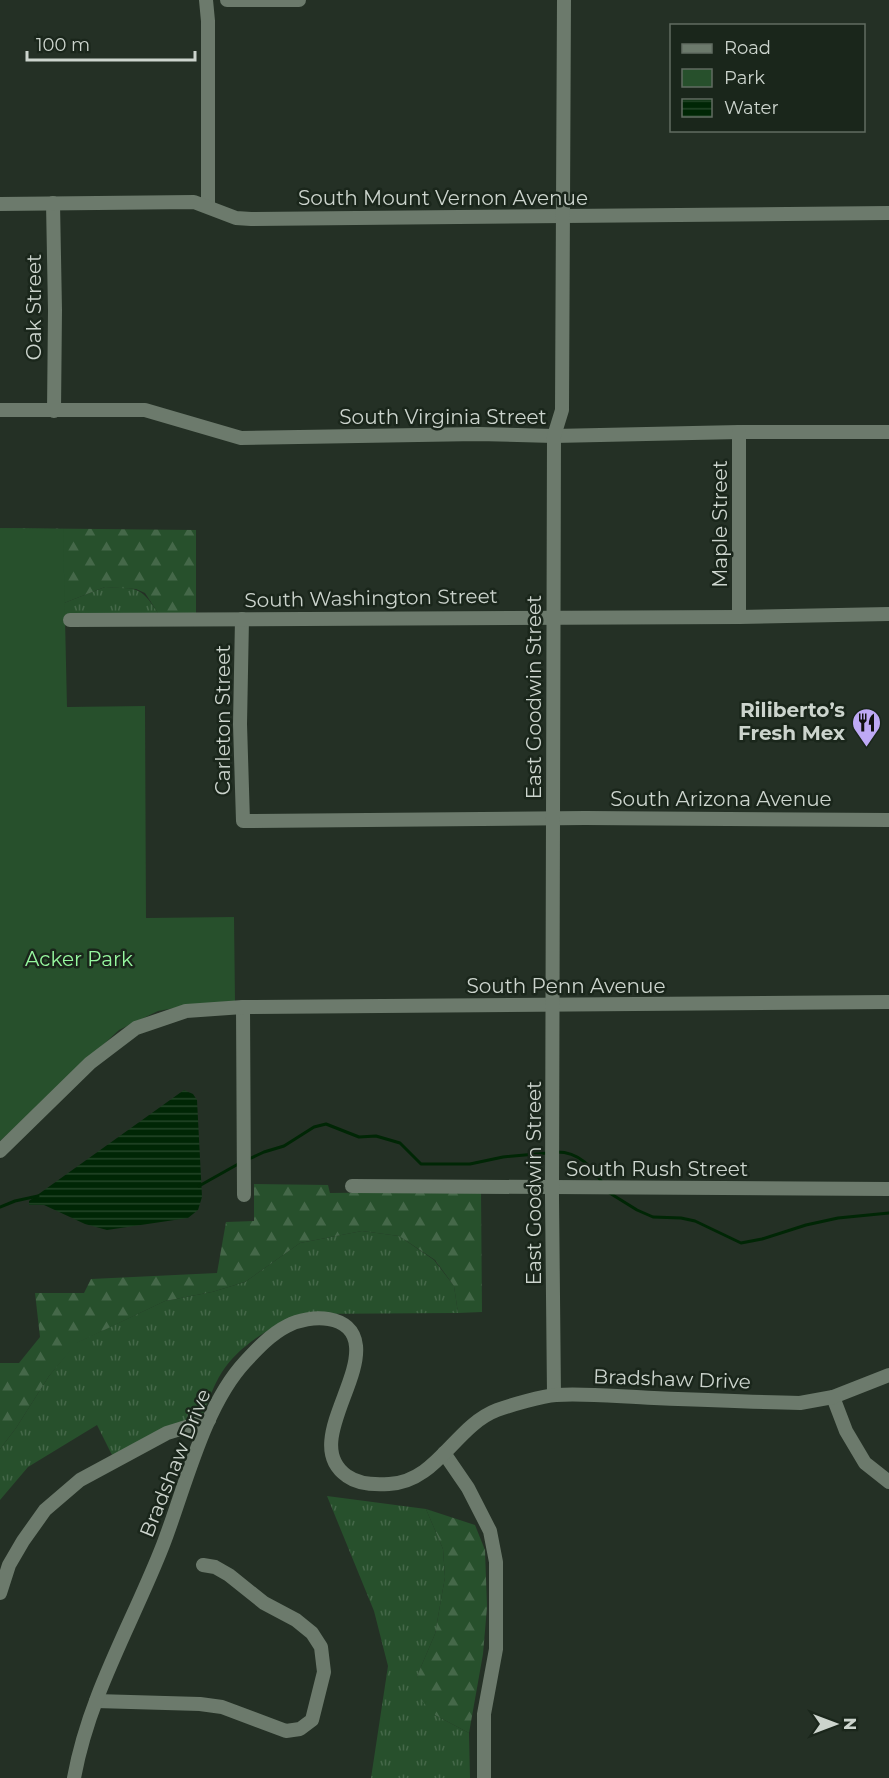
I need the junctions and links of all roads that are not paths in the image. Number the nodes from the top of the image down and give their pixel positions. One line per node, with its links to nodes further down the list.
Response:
1 (206, 0): 7 (street)
2 (227, 0): 3 (street)
3 (299, 0)
4 (564, 0): 9 (street, East Goodwin Street)
5 (52, 203): 6 (street, South Mount Vernon Avenue); 7 (street, South Mount Vernon Avenue); 11 (street, Oak Street)
6 (0, 204)
7 (208, 206): 9 (street, South Mount Vernon Avenue)
8 (889, 213): 9 (street, South Mount Vernon Avenue)
9 (563, 216): 14 (street, East Goodwin Street)
10 (0, 410): 11 (street, South Virginia Street)
11 (54, 411): 14 (street, South Virginia Street)
12 (739, 432): 13 (street, South Virginia Street); 14 (street, South Virginia Street); 17 (street, Maple Street)
13 (889, 432)
14 (554, 436): 16 (street, East Goodwin Street)
15 (889, 614): 17 (street, South Washington Street)
16 (554, 616): 17 (street, South Washington Street); 18 (street, South Washington Street); 20 (street, East Goodwin Street)
17 (739, 617)
18 (242, 619): 19 (street, South Washington Street); 22 (street, Carleton Street)
19 (70, 620)
20 (553, 820): 21 (street, South Arizona Avenue); 22 (street, South Arizona Avenue); 24 (street, East Goodwin Street)
21 (889, 820)
22 (243, 821)
23 (889, 1002): 24 (street, South Penn Avenue)
24 (554, 1006): 25 (street, South Penn Avenue); 28 (street, East Goodwin Street)
25 (243, 1008): 26 (street, South Penn Avenue); 30 (street)
26 (0, 1151)
27 (352, 1186): 28 (street, South Rush Street)
28 (552, 1188): 29 (street, South Rush Street); 32 (street, East Goodwin Street)
29 (889, 1189)
30 (244, 1195)
31 (889, 1375): 33 (street, Bradshaw Drive)
32 (554, 1395): 33 (street, Bradshaw Drive); 35 (street, Bradshaw Drive)
33 (833, 1397): 36 (street)
34 (209, 1420): 35 (street, Bradshaw Drive); 38 (street); 39 (street, Bradshaw Drive)
35 (444, 1453): 41 (street)
36 (889, 1482)
37 (203, 1565): 39 (street)
38 (0, 1593)
39 (96, 1701): 40 (street, Bradshaw Drive)
40 (74, 1778)
41 (484, 1778)

